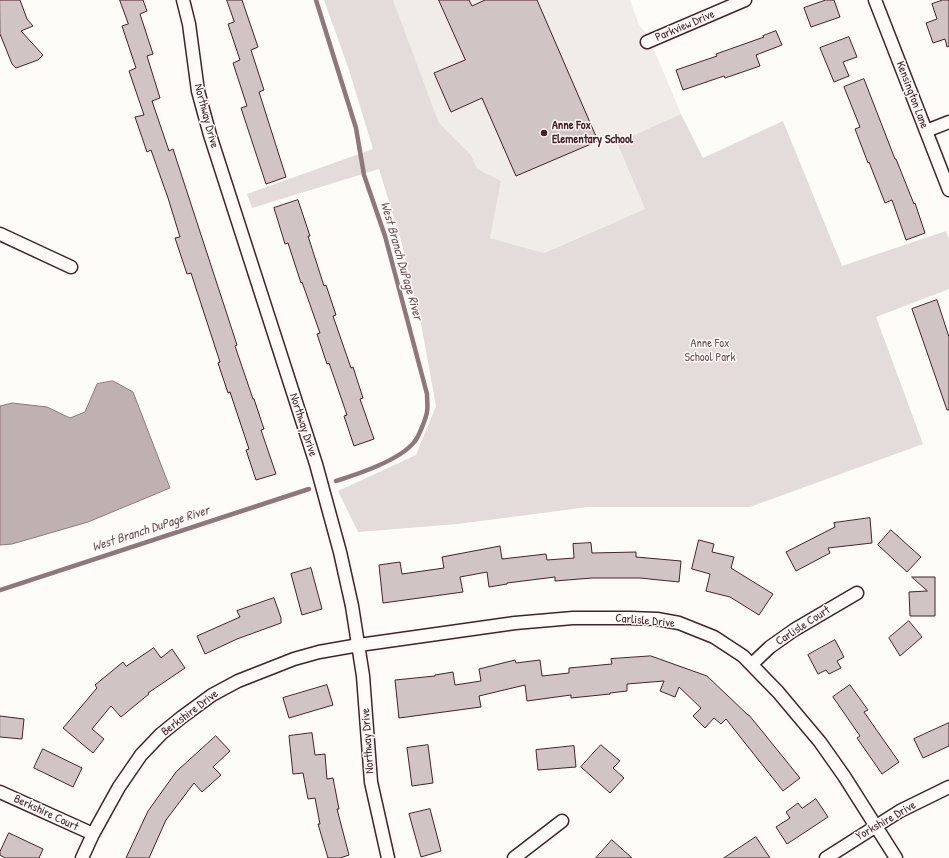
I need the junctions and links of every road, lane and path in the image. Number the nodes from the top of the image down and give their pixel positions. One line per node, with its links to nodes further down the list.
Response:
1 (183, 0): 11 (street, Northway Drive)
2 (745, 0): 4 (street, Parkview Drive)
3 (875, 0): 6 (street, Kensington Lane)
4 (647, 42)
5 (949, 122): 6 (street)
6 (926, 131): 7 (street, Kensington Lane)
7 (949, 190)
8 (0, 234): 9 (street)
9 (71, 266)
10 (857, 593): 12 (street, Carlisle Court)
11 (358, 645): 12 (street, Carlisle Drive); 17 (street, Berkshire Drive); 19 (street, Northway Drive)
12 (752, 664): 16 (street, Carlisle Drive)
13 (949, 787): 16 (street, Yorkshire Drive)
14 (0, 792): 17 (street, Berkshire Court)
15 (562, 821): 20 (street)
16 (876, 826): 21 (street, Yorkshire Drive); 22 (street, Carlisle Drive)
17 (93, 834): 18 (street, Berkshire Drive)
18 (82, 858)
19 (388, 858)
20 (514, 858)
21 (826, 858)
22 (896, 858)

